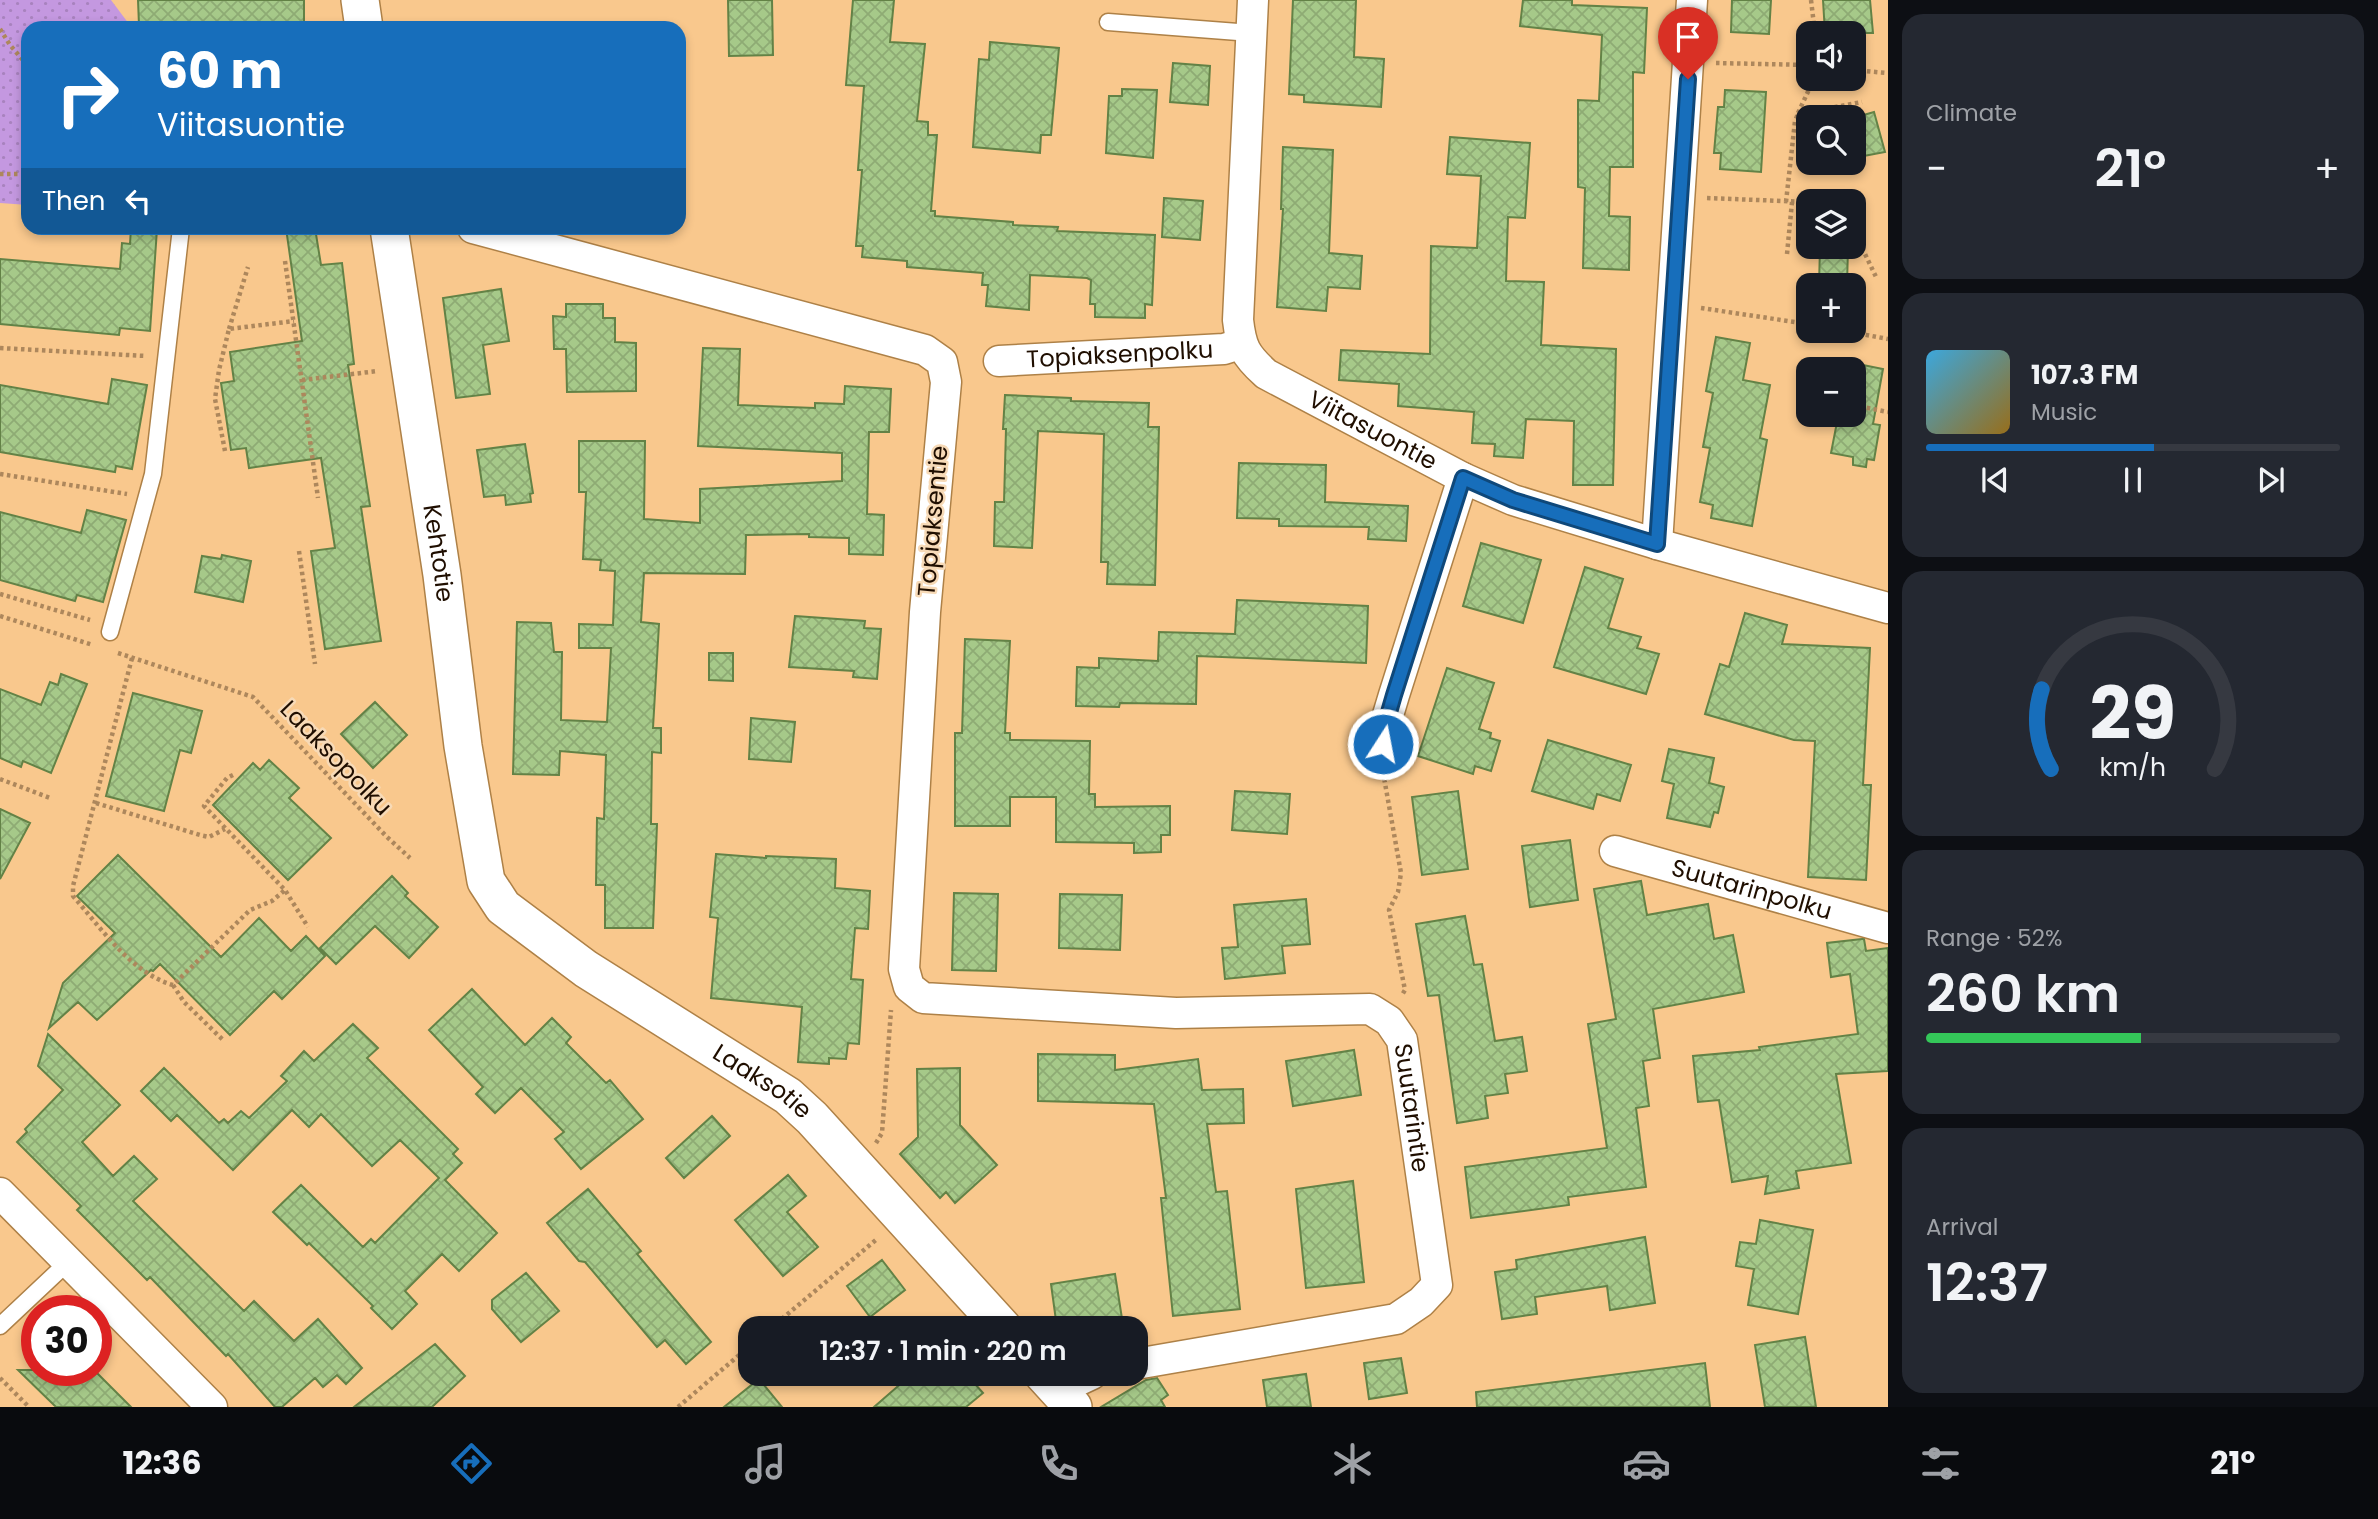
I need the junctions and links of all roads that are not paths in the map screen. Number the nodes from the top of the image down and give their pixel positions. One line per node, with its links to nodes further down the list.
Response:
1 (360, 0): 4 (street)
2 (1252, 0): 6 (street)
3 (1692, 0): 13 (street)
4 (363, 21)
5 (1108, 22): 6 (lane)
6 (1251, 33): 10 (street)
7 (180, 235): 15 (lane)
8 (390, 235): 18 (street, Kehtotie)
9 (499, 235): 20 (street, Topiaksentie)
10 (1240, 344): 11 (street, Topiaksenpolku); 12 (street, Viitasuontie)
11 (999, 361)
12 (1463, 478): 13 (street, Viitasuontie); 16 (street)
13 (1657, 544): 14 (street, Viitasuontie)
14 (1888, 608)
15 (111, 629)
16 (1383, 744)
17 (1615, 851): 19 (street, Suutarinpolku)
18 (486, 881): 23 (street, Laaksotie)
19 (1888, 928)
20 (909, 987): 25 (street, Suutarintie)
21 (0, 1193): 22 (street)
22 (68, 1262): 24 (lane); 26 (street)
23 (992, 1316)
24 (0, 1326)
25 (1148, 1362)
26 (212, 1407)

